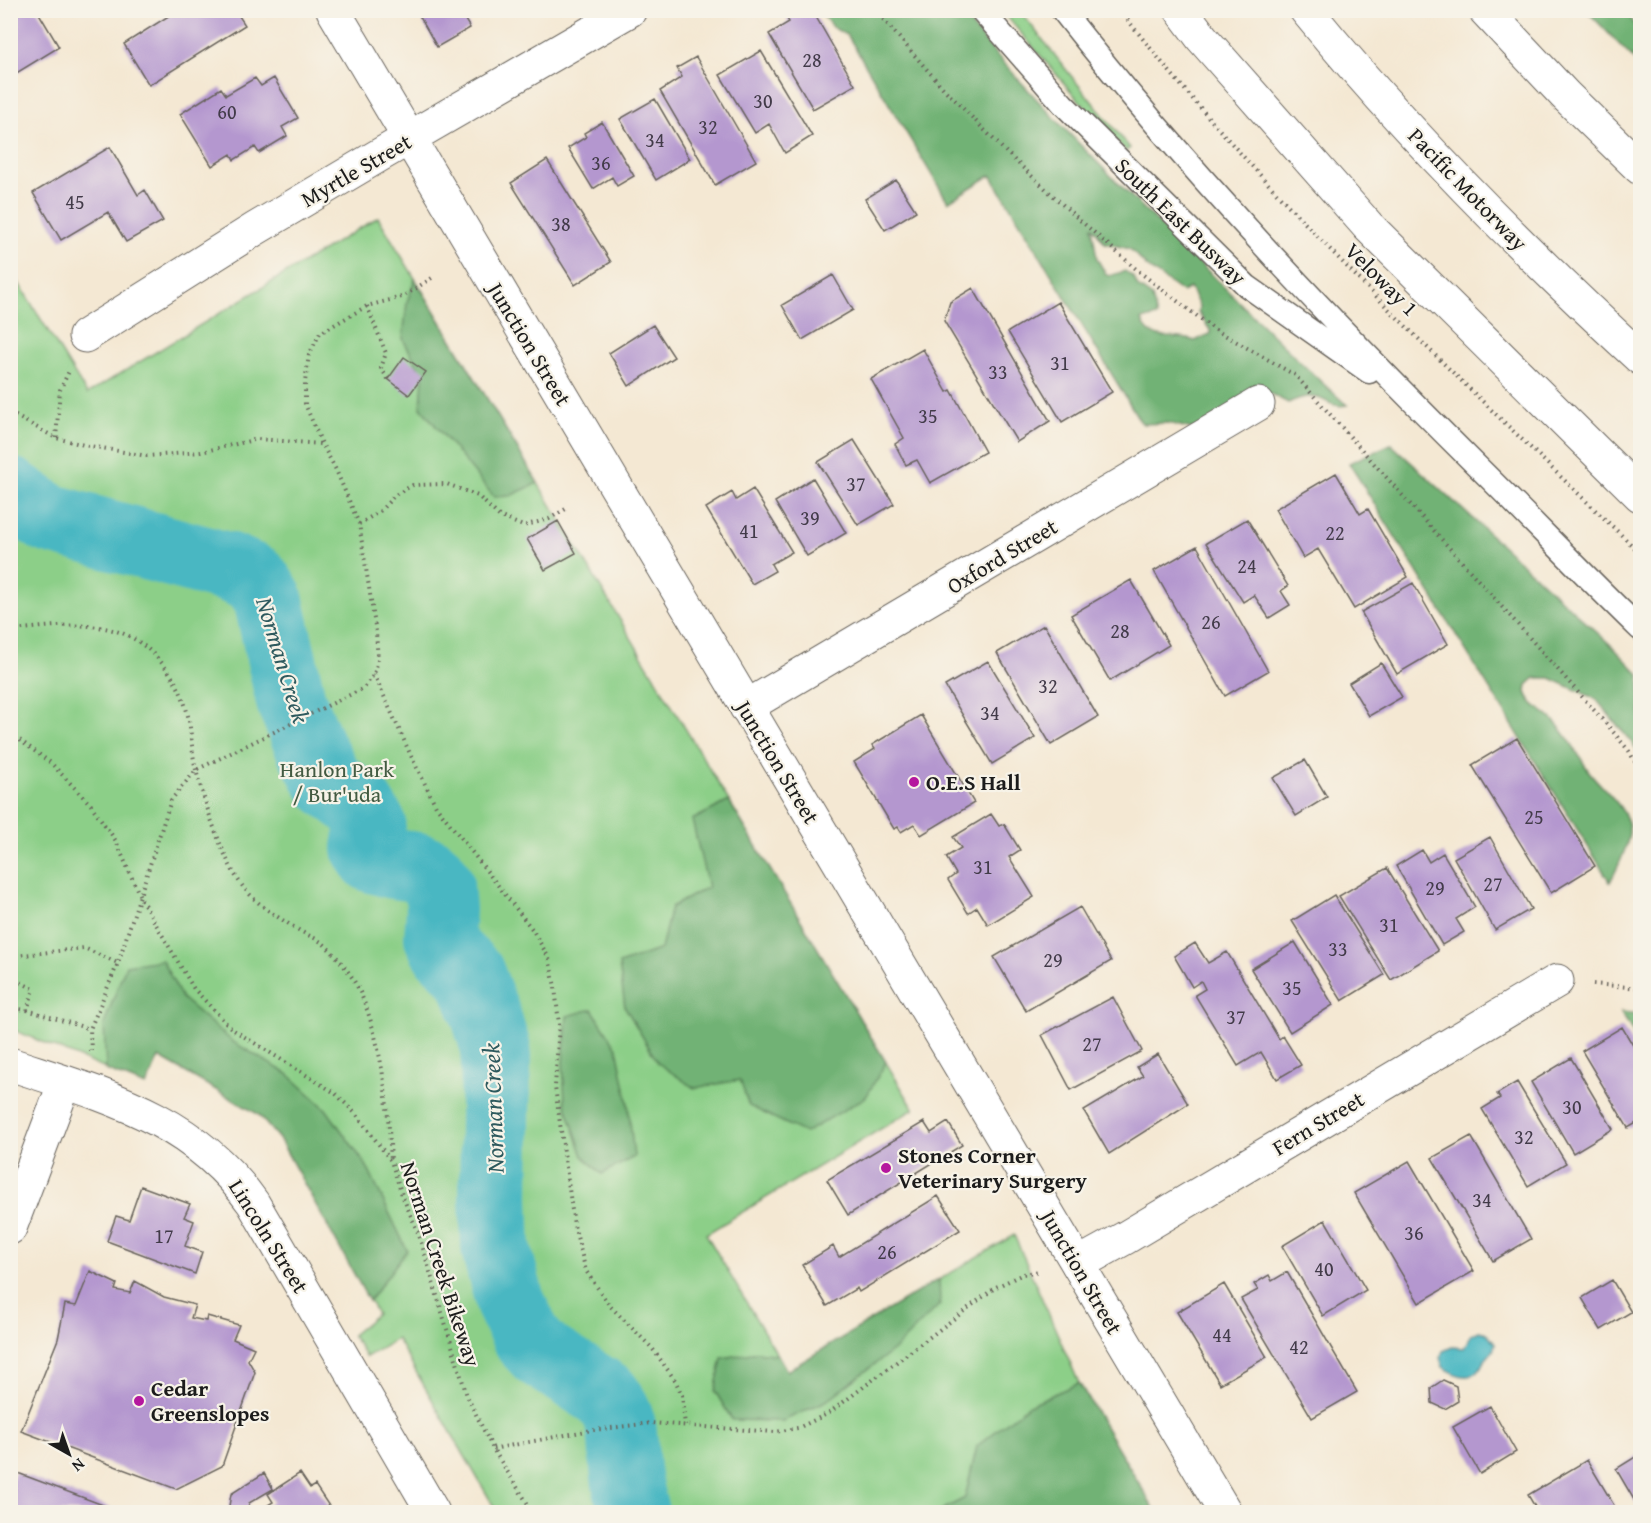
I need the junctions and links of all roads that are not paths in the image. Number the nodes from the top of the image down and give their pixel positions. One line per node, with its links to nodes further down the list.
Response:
1 (333, 10): 8 (main road, Junction Street)
2 (630, 10): 8 (main road, Myrtle Street)
3 (981, 10): 12 (lane, South East Busway)
4 (1062, 10): 12 (lane, South East Busway)
5 (1181, 10): 14 (main road)
6 (1306, 10): 11 (main road, Pacific Motorway)
7 (1485, 10): 9 (main road)
8 (410, 139): 10 (main road, Myrtle Street); 16 (main road, Junction Street)
9 (1641, 168)
10 (85, 336)
11 (1641, 358)
12 (1410, 400): 15 (lane, South East Busway)
13 (1258, 404): 16 (main road, Oxford Street)
14 (1641, 495)
15 (1641, 629)
16 (746, 707): 21 (main road, Junction Street)
17 (1557, 981): 21 (main road, Fern Street)
18 (10, 1064): 19 (main road, Lincoln Street)
19 (65, 1082): 20 (main road); 22 (main road, Lincoln Street)
20 (10, 1228)
21 (1078, 1264): 23 (main road, Junction Street)
22 (433, 1512)
23 (1225, 1512)

